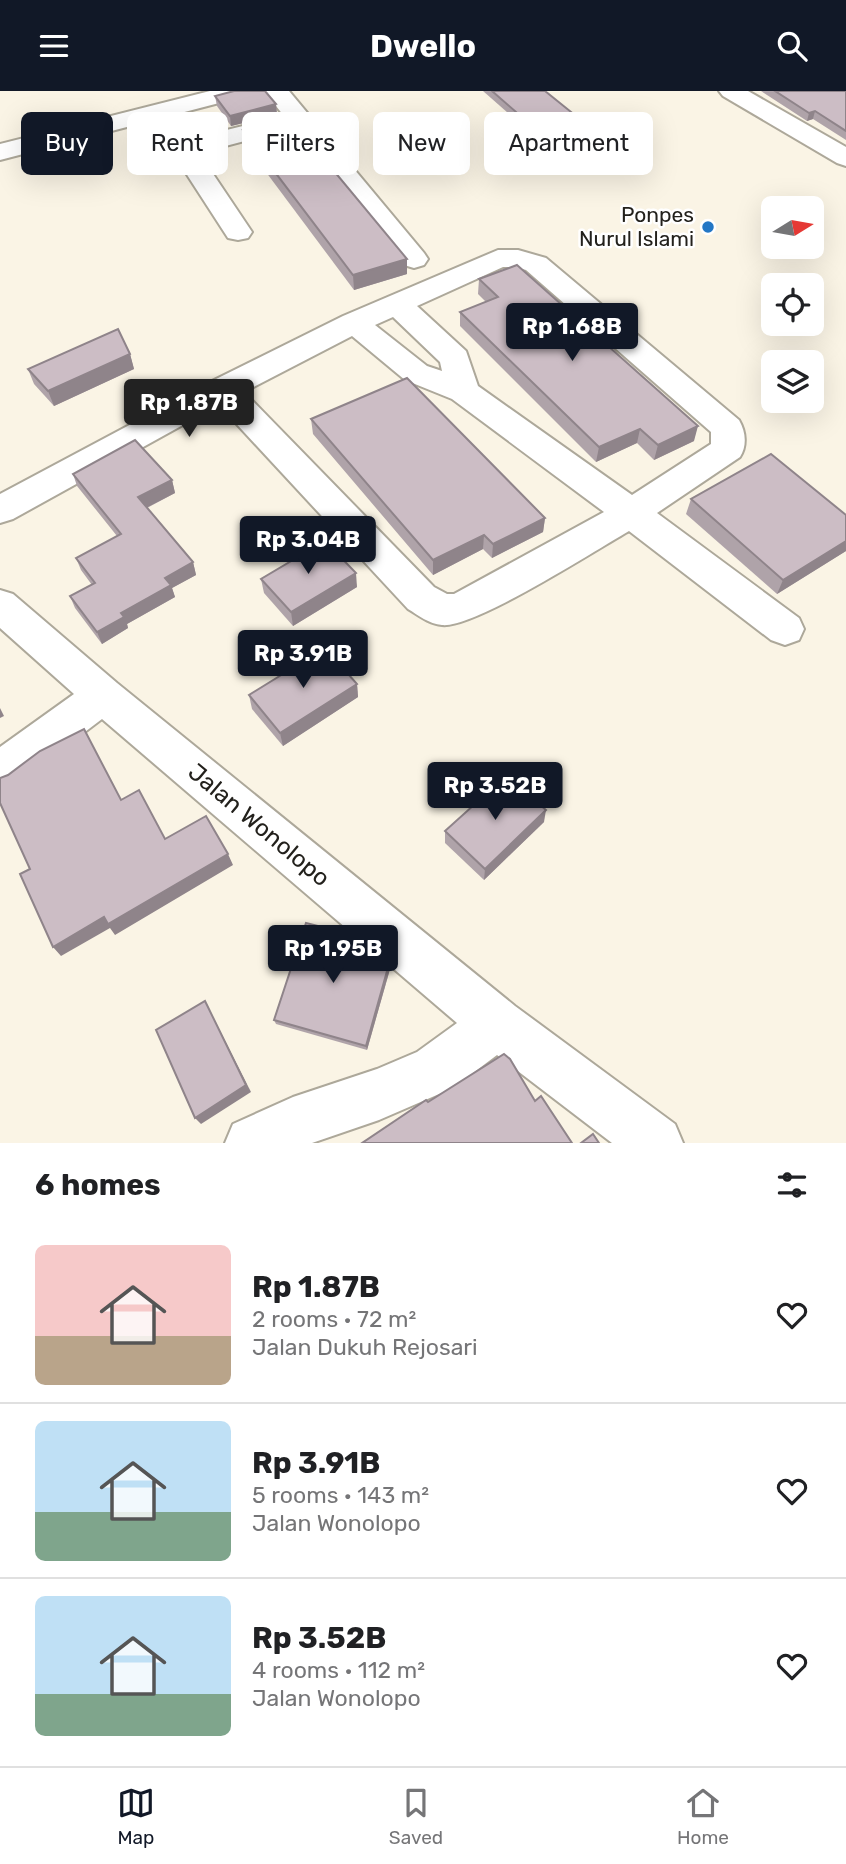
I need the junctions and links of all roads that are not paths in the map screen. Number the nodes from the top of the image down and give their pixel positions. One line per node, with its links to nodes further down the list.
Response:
1 (238, 91): 6 (street)
2 (276, 91): 4 (street)
3 (731, 91): 7 (street)
4 (293, 112)
5 (242, 134): 9 (street)
6 (0, 152)
7 (846, 158)
8 (344, 175): 10 (street)
9 (237, 232)
10 (414, 260)
11 (398, 305): 12 (street); 14 (street); 16 (street)
12 (354, 323): 13 (street); 14 (street)
13 (223, 389): 15 (street); 16 (street)
14 (463, 391): 16 (street)
15 (0, 510)
16 (631, 513): 18 (street)
17 (0, 605): 19 (street, Jalan Wonolopo)
18 (785, 629)
19 (103, 695): 20 (street); 21 (street, Jalan Wonolopo)
20 (0, 772)
21 (497, 1024): 22 (street); 23 (street, Jalan Wonolopo)
22 (254, 1142)
23 (656, 1143)

